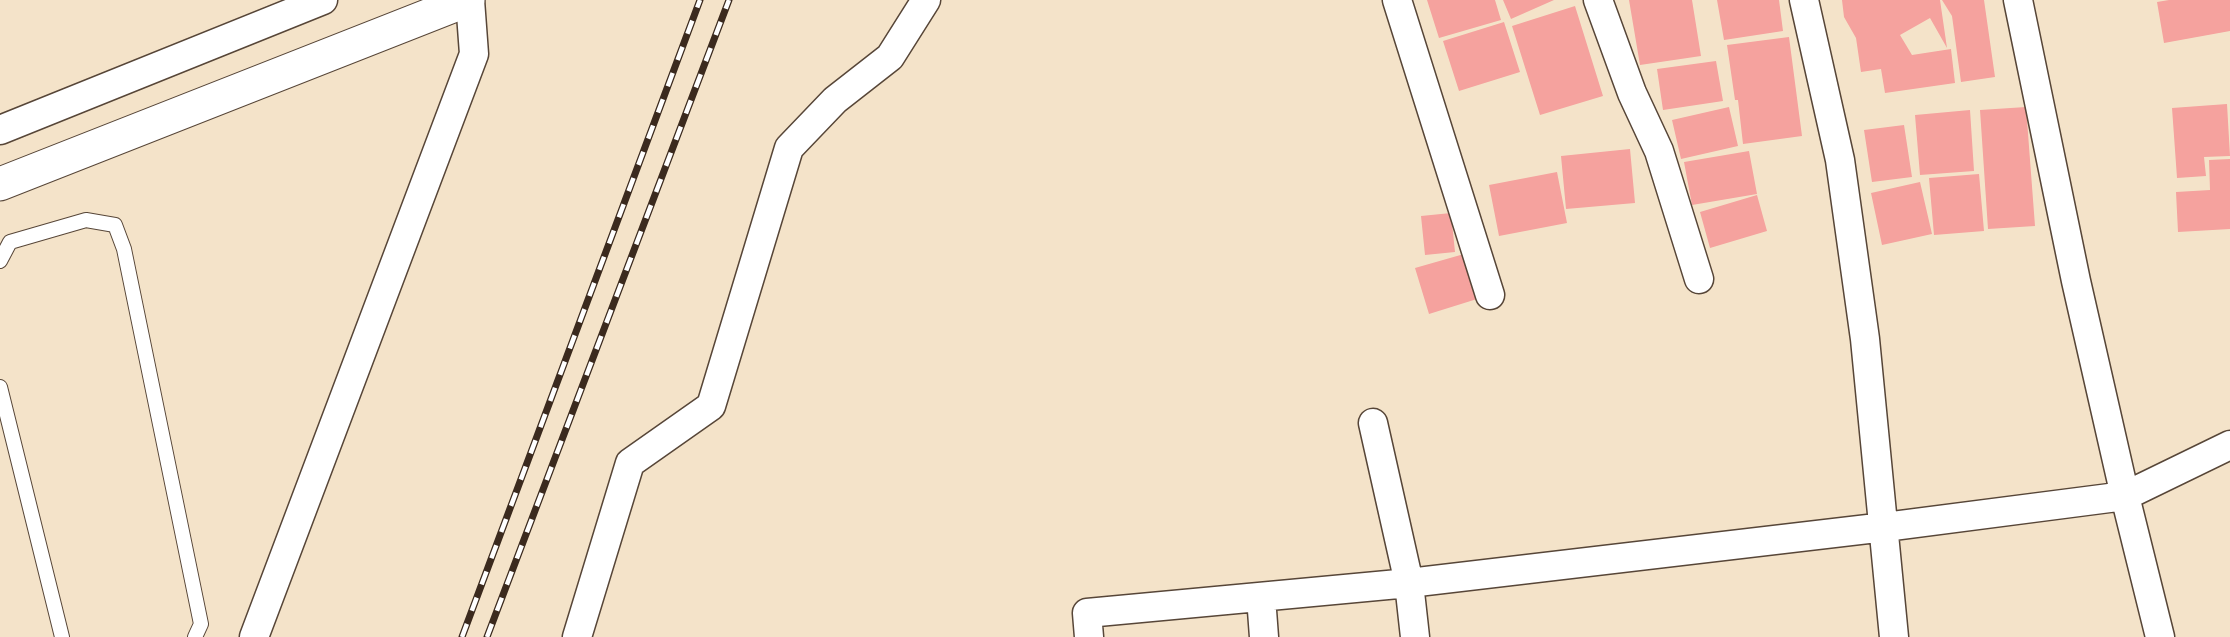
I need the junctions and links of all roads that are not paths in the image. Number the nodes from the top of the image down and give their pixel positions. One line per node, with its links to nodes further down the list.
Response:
1 (469, 0): 9 (street); 22 (street)
2 (926, 0): 23 (street)
3 (1397, 0): 12 (street)
4 (1598, 0): 11 (street)
5 (1804, 0): 17 (street)
6 (2018, 0): 16 (street)
7 (310, 2): 8 (street)
8 (0, 130)
9 (0, 184)
10 (0, 261): 21 (lane)
11 (1699, 279)
12 (1490, 295)
13 (0, 387): 20 (lane)
14 (1373, 423): 18 (street)
15 (2230, 445): 16 (street)
16 (2125, 496): 17 (street); 28 (street)
17 (1885, 527): 18 (street); 27 (street)
18 (1409, 583): 19 (street); 26 (street)
19 (1261, 597): 24 (street); 25 (street)
20 (62, 637)
21 (195, 637)
22 (254, 637)
23 (577, 637)
24 (1089, 637)
25 (1264, 637)
26 (1415, 637)
27 (1894, 637)
28 (2160, 637)

